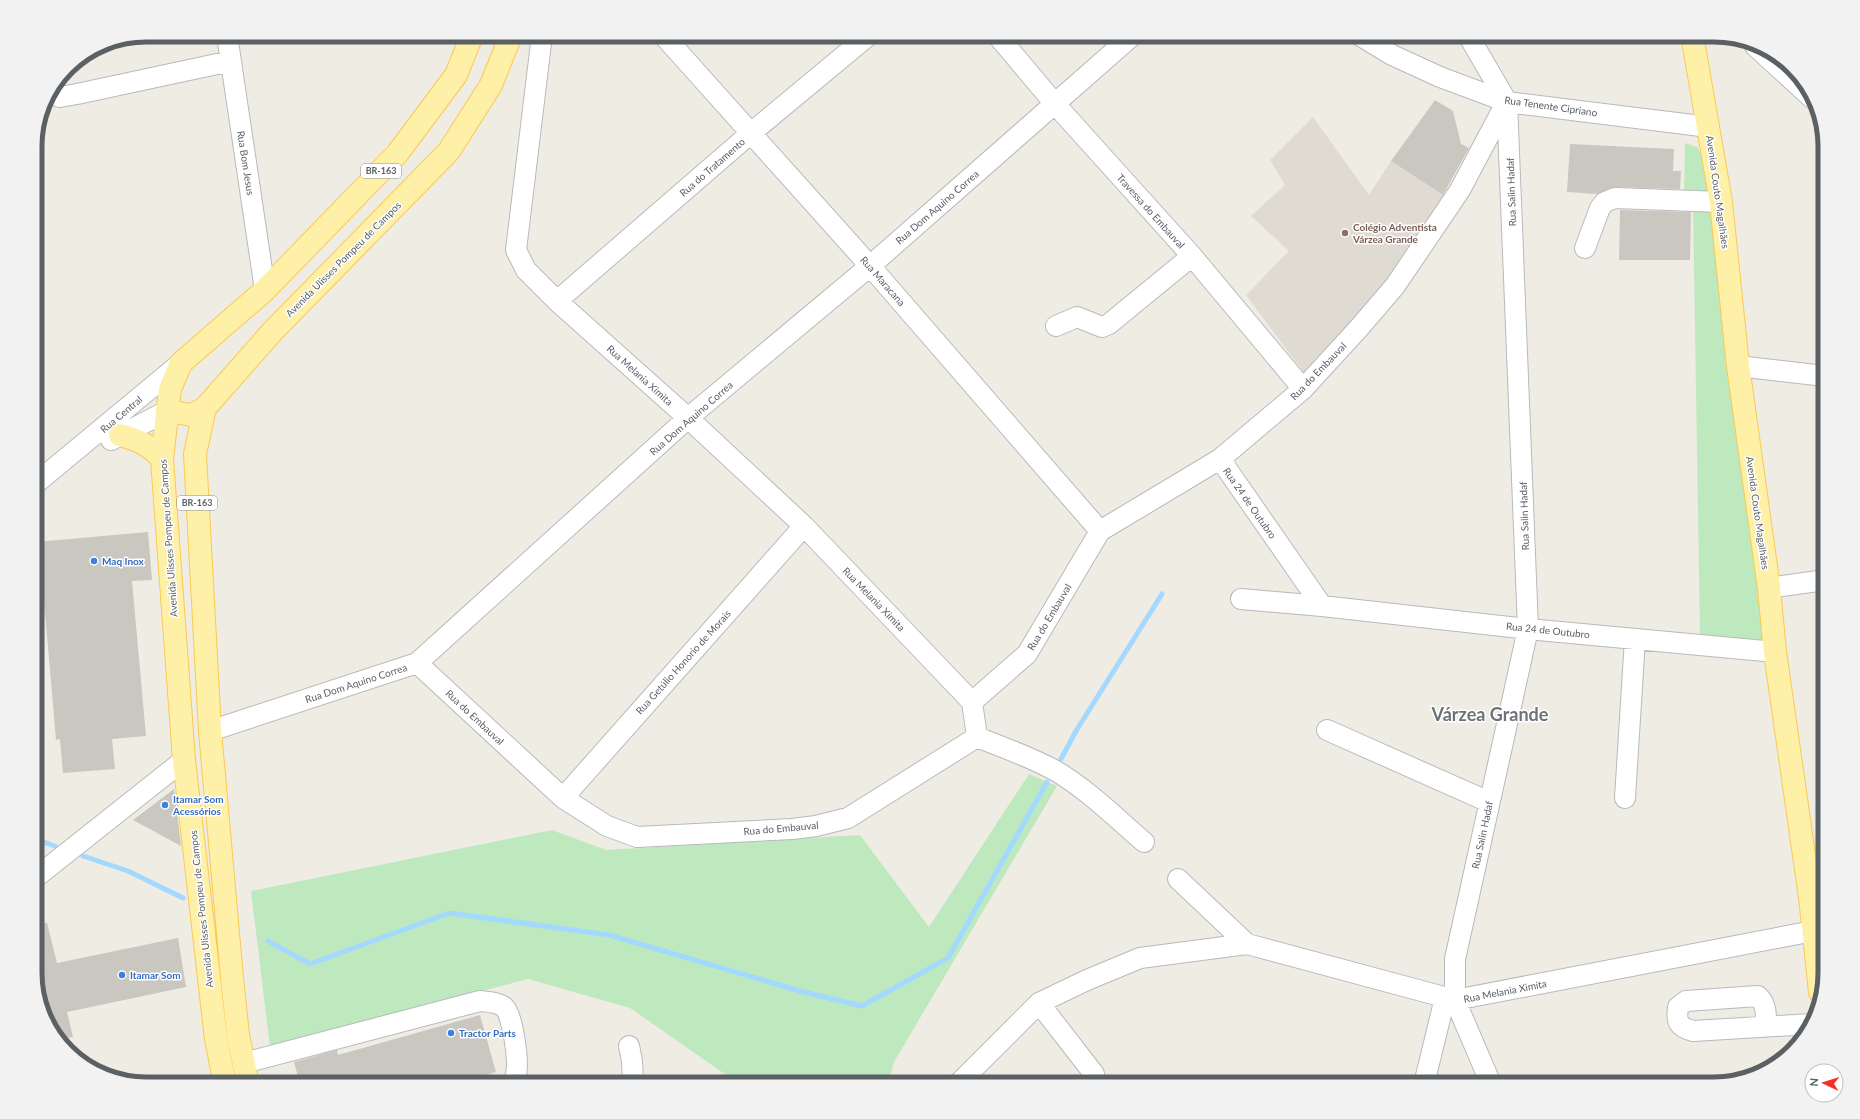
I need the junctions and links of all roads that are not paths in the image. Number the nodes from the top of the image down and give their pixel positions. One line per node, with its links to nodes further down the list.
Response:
1 (228, 42): 13 (street, Rua Bom Jesus)
2 (469, 42): 24 (main road, Avenida Ulisses Pompeu de Campos / BR-163)
3 (508, 42): 27 (main road, Avenida Ulisses Pompeu de Campos / BR-163)
4 (541, 42): 25 (street, Rua Melania Ximita)
5 (669, 42): 19 (street, Rua Maracana)
6 (860, 42): 19 (street, Rua do Tratamento)
7 (1003, 42): 17 (street, Travessa do Embauval)
8 (1125, 42): 17 (street, Rua Dom Aquino Correa)
9 (1370, 42): 16 (street, Rua Tenente Cipriano)
10 (1472, 42): 16 (street, Rua Salin Hadaf)
11 (1693, 42): 18 (main road, Avenida Couto Magalhães)
12 (1766, 56): 14 (street)
13 (231, 61): 15 (street); 24 (street, Rua Bom Jesus)
14 (1800, 87)
15 (55, 95)
16 (1507, 102): 18 (street, Rua Tenente Cipriano); 31 (street, Rua do Embauval); 46 (street, Rua Salin Hadaf)
17 (1055, 104): 22 (street, Travessa do Embauval); 23 (street, Rua Dom Aquino Correa)
18 (1709, 127): 20 (main road, Avenida Couto Magalhães)
19 (751, 133): 23 (street, Rua Maracana); 25 (street, Rua do Tratamento)
20 (1721, 202): 21 (street); 29 (main road, Avenida Couto Magalhães)
21 (1585, 248)
22 (1192, 256): 26 (street); 31 (street, Travessa do Embauval)
23 (870, 266): 34 (street, Rua Dom Aquino Correa); 41 (street, Rua Maracana)
24 (265, 290): 27 (main road); 28 (main road, Avenida Ulisses Pompeu de Campos / BR-163)
25 (557, 301): 34 (street, Rua Melania Ximita)
26 (1056, 326)
27 (271, 333): 32 (main road, Avenida Ulisses Pompeu de Campos / BR-163)
28 (181, 363): 33 (main road, Avenida Ulisses Pompeu de Campos / BR-163); 38 (street, Rua Central)
29 (1738, 366): 30 (street); 43 (main road, Avenida Couto Magalhães)
30 (1818, 375)
31 (1303, 389): 37 (street, Rua do Embauval)
32 (205, 408): 33 (main road); 52 (main road, Avenida Ulisses Pompeu de Campos / BR-163)
33 (167, 412): 35 (street, Rua Central); 36 (main road, Avenida Ulisses Pompeu de Campos / BR-163)
34 (688, 418): 40 (street, Rua Melania Ximita); 49 (street, Rua Dom Aquino Correa)
35 (120, 435): 36 (main road); 38 (street, Rua Central)
36 (162, 459): 54 (main road, Avenida Ulisses Pompeu de Campos / BR-163)
37 (1220, 459): 41 (street, Rua do Embauval); 45 (street, Rua 24 de Outubro)
38 (60, 465): 39 (street, Rua Central)
39 (42, 479)
40 (804, 526): 50 (street, Rua Melania Ximita); 55 (street, Rua Getúlio Honorio de Morais)
41 (1100, 531): 50 (street, Rua do Embauval)
42 (1818, 581): 43 (street)
43 (1769, 588): 48 (main road, Avenida Couto Magalhães)
44 (1241, 599): 45 (street, Rua 24 de Outubro)
45 (1322, 606): 46 (street, Rua 24 de Outubro)
46 (1528, 629): 47 (street, Rua 24 de Outubro); 57 (street, Rua Salin Hadaf)
47 (1635, 639): 48 (street, Rua 24 de Outubro); 56 (street)
48 (1775, 652): 61 (main road, Avenida Couto Magalhães)
49 (417, 663): 52 (street, Rua Dom Aquino Correa); 55 (street, Rua do Embauval)
50 (972, 702): 53 (street)
51 (1327, 730): 57 (street)
52 (210, 731): 70 (main road, Avenida Ulisses Pompeu de Campos / BR-163)
53 (977, 737): 55 (street, Rua do Embauval); 58 (street)
54 (184, 760): 59 (street); 72 (main road, Avenida Ulisses Pompeu de Campos / BR-163)
55 (563, 798)
56 (1625, 798)
57 (1490, 802): 65 (street, Rua Salin Hadaf)
58 (1144, 842)
59 (42, 872)
60 (1178, 879): 63 (street, Rua Melania Ximita)
61 (1818, 896): 62 (main road, Avenida Couto Magalhães)
62 (1813, 932): 64 (main road, Avenida Couto Magalhães); 65 (street, Rua Melania Ximita)
63 (1246, 944): 65 (street, Rua Melania Ximita); 66 (street)
64 (1818, 975)
65 (1450, 999): 77 (street); 78 (street)
66 (1039, 1003): 71 (street); 76 (street)
67 (1804, 1024): 68 (street)
68 (1766, 1026)
69 (629, 1046): 75 (street)
70 (244, 1063): 73 (main road, Avenida Ulisses Pompeu de Campos / BR-163); 74 (street)
71 (1094, 1074)
72 (224, 1077)
73 (247, 1077)
74 (514, 1077)
75 (633, 1077)
76 (965, 1077)
77 (1426, 1077)
78 (1488, 1077)

